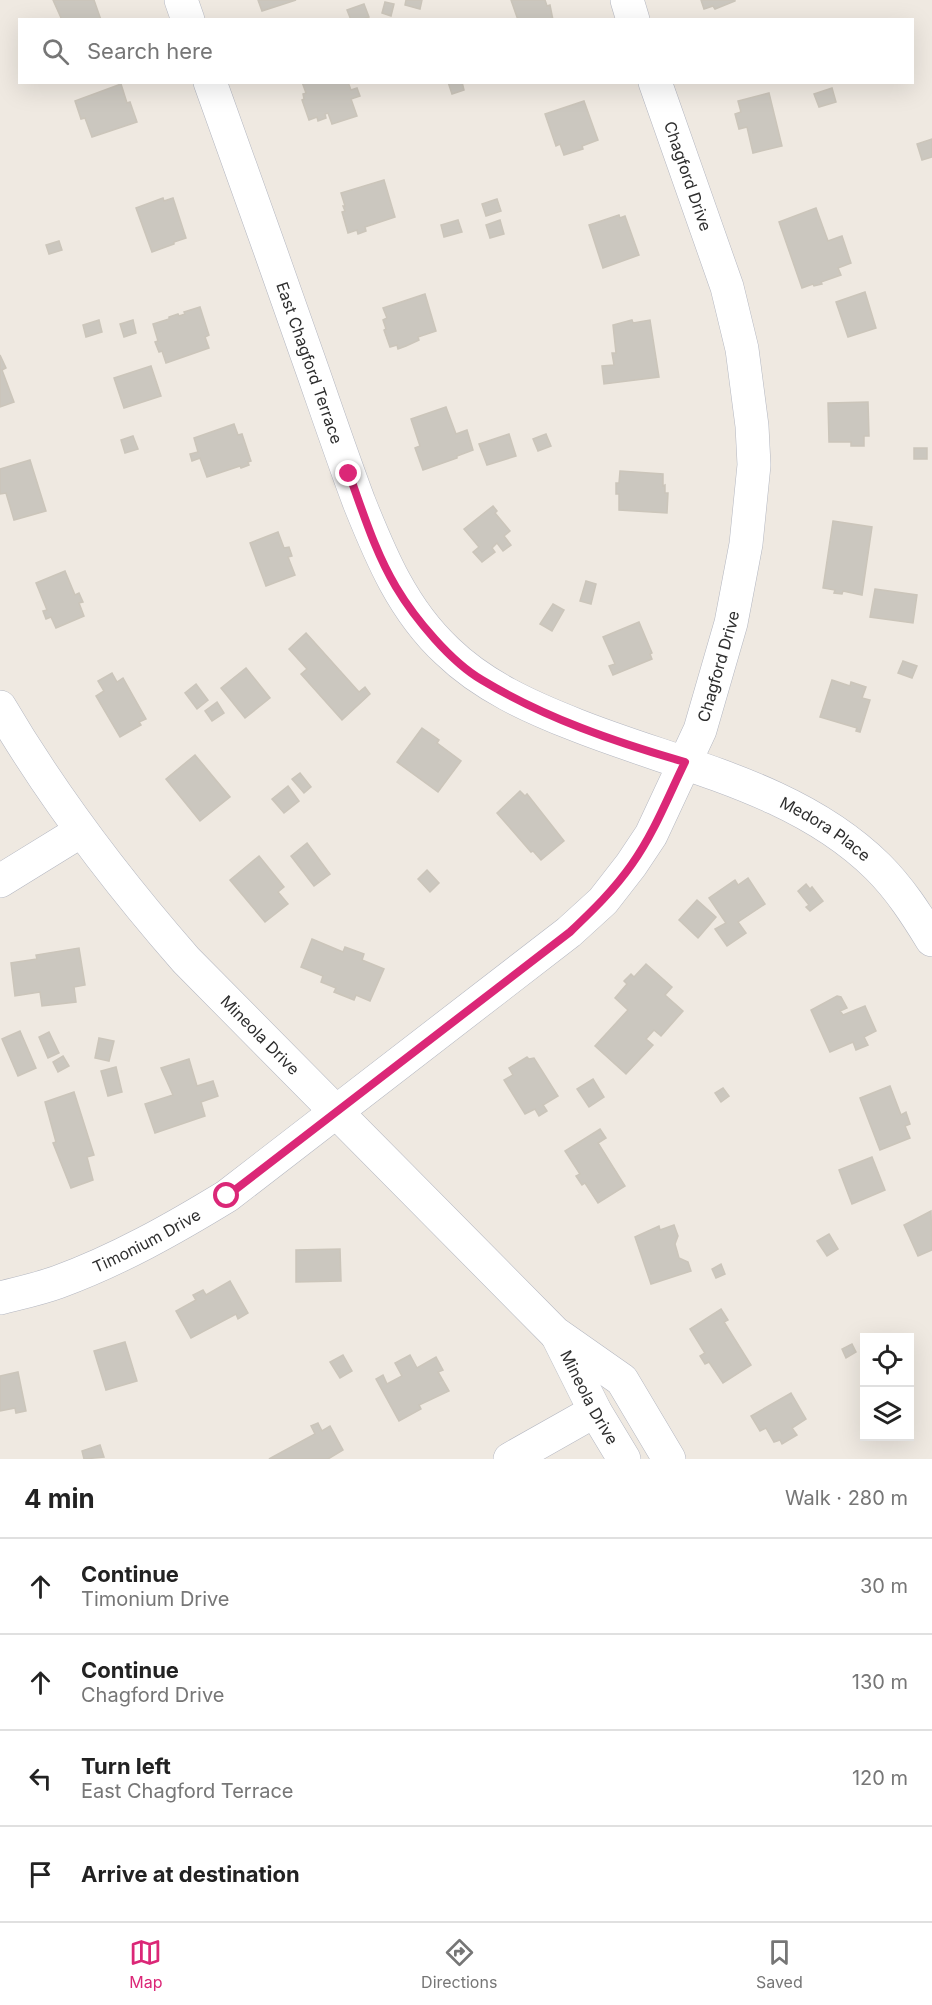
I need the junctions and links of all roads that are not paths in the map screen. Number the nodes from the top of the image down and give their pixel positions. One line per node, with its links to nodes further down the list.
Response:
1 (180, 0): 3 (street)
2 (627, 0): 4 (street)
3 (187, 18)
4 (632, 18)
5 (211, 84): 8 (street, East Chagford Terrace)
6 (656, 84): 8 (street, Chagford Drive)
7 (0, 707): 9 (street, Mineola Drive)
8 (685, 762): 11 (street, Medora Place); 12 (street, Chagford Drive)
9 (81, 831): 10 (street); 12 (street, Mineola Drive)
10 (0, 881)
11 (932, 940)
12 (337, 1113): 13 (street, Timonium Drive); 14 (street, Mineola Drive)
13 (0, 1298)
14 (555, 1333): 15 (street, Mineola Drive); 18 (street, Mineola Drive)
15 (595, 1411): 16 (street); 17 (street, Mineola Drive)
16 (510, 1459)
17 (624, 1459)
18 (669, 1459)

